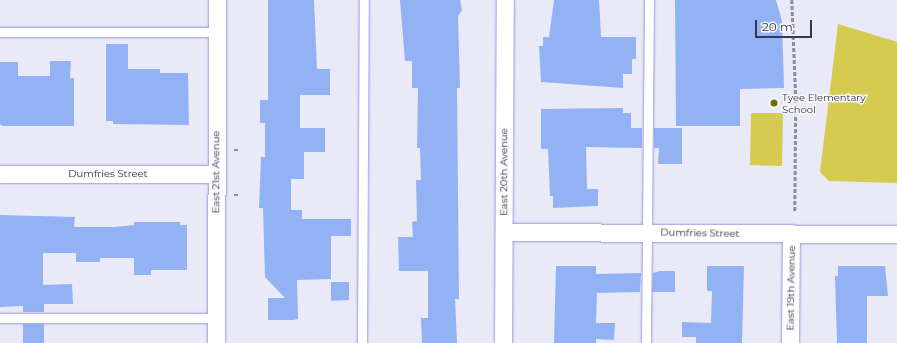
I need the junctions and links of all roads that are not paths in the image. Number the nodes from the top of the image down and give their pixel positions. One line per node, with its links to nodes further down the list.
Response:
1 (217, 0): 6 (street, East 21st Avenue)
2 (364, 0): 16 (lane)
3 (505, 0): 9 (street, East 20th Avenue)
4 (649, 0): 10 (lane)
5 (0, 32): 6 (lane)
6 (217, 32): 8 (street, East 21st Avenue)
7 (0, 174): 8 (street, Dumfries Street)
8 (216, 174): 14 (street, East 21st Avenue)
9 (504, 232): 10 (street, Dumfries Street); 17 (street, East 20th Avenue)
10 (649, 232): 11 (street, Dumfries Street); 18 (lane)
11 (791, 233): 12 (street, Dumfries Street); 19 (street, East 19th Avenue)
12 (897, 234)
13 (0, 318): 14 (lane)
14 (216, 318): 15 (street, East 21st Avenue)
15 (216, 343)
16 (362, 343)
17 (503, 343)
18 (646, 343)
19 (790, 343)

